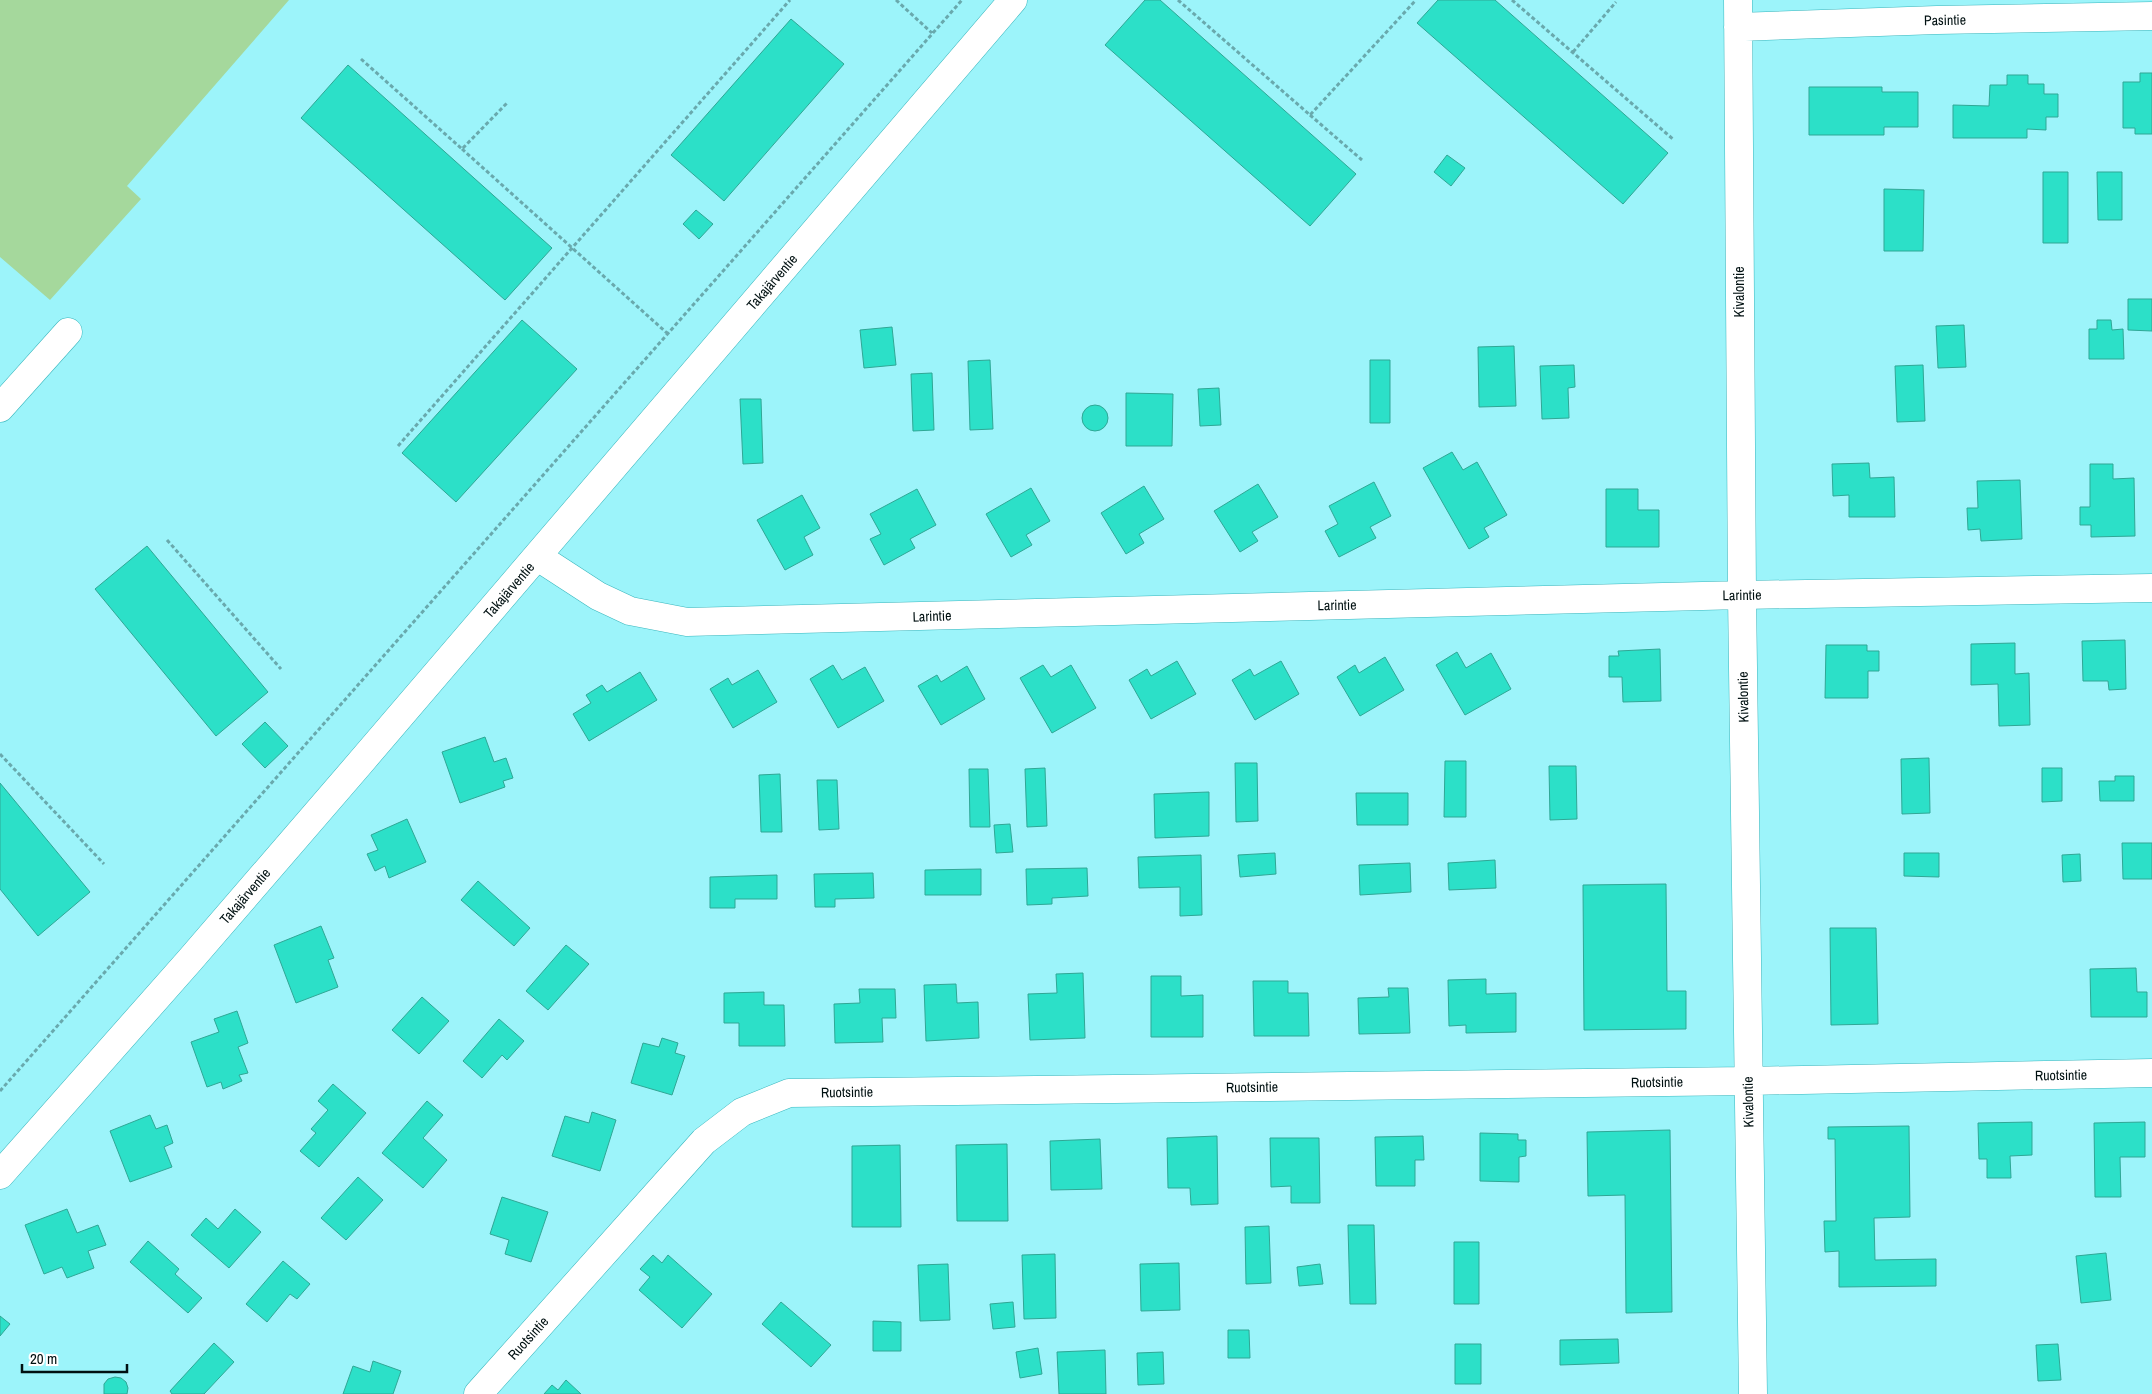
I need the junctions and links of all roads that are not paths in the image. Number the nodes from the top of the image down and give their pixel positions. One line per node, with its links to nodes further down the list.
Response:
1 (1013, 0): 7 (street, Takajärventie)
2 (1738, 0): 4 (street, Kivalontie)
3 (2152, 16): 4 (street, Pasintie)
4 (1738, 27): 9 (street, Kivalontie)
5 (68, 332): 6 (street)
6 (0, 408)
7 (538, 557): 9 (street, Larintie); 12 (street, Takajärventie)
8 (2152, 588): 9 (street, Larintie)
9 (1742, 595): 11 (street, Kivalontie)
10 (2152, 1073): 11 (street, Ruotsintie)
11 (1748, 1081): 13 (street, Ruotsintie); 14 (street, Kivalontie)
12 (0, 1175)
13 (478, 1394)
14 (1753, 1394)

